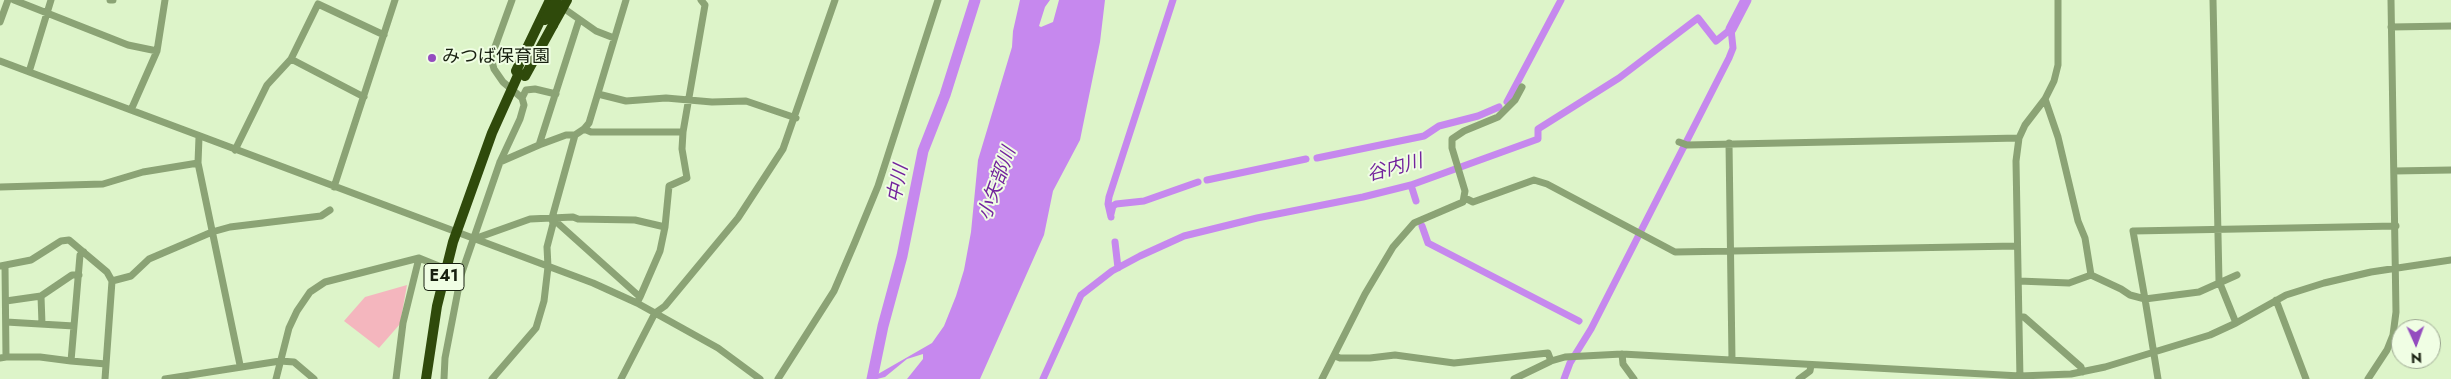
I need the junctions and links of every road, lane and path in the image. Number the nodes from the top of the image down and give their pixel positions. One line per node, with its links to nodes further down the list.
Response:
1 (8, 0): 20 (street)
2 (14, 0): 17 (street)
3 (51, 0): 17 (street)
4 (165, 0): 25 (street)
5 (395, 0): 23 (street)
6 (512, 0): 34 (street)
7 (550, 0): 19 (highway)
8 (555, 0): 18 (street); 19 (highway, E41, bridge)
9 (567, 0): 19 (highway, E41, bridge)
10 (626, 0): 24 (street)
11 (701, 0): 36 (street)
12 (835, 0): 38 (street)
13 (938, 0): 112 (street)
14 (2058, 0): 35 (street)
15 (2213, 0): 60 (street)
16 (2391, 0): 21 (street)
17 (46, 13): 25 (street); 28 (street)
18 (579, 20): 24 (street); 31 (street)
19 (546, 21): 29 (highway); 29 (highway, E41)
20 (0, 22)
21 (2391, 26): 22 (street); 51 (street)
22 (2451, 26)
23 (384, 34): 26 (street); 33 (street)
24 (614, 38): 32 (street)
25 (157, 51): 37 (street)
26 (291, 59): 33 (street); 47 (street)
27 (0, 61): 28 (street)
28 (29, 72): 37 (street)
29 (520, 74): 52 (highway, E41, bridge); 52 (highway, E41, bridge)
30 (1522, 87): 55 (street)
31 (556, 94): 34 (street); 46 (street)
32 (598, 94): 36 (street); 39 (street)
33 (364, 96): 53 (street)
34 (522, 98): 48 (street)
35 (2045, 98): 43 (street); 73 (street)
36 (690, 99): 38 (street); 40 (street)
37 (131, 110): 42 (street)
38 (796, 118): 83 (street)
39 (584, 130): 40 (street); 41 (street)
40 (684, 132): 59 (street)
41 (575, 134): 46 (street); 57 (street)
42 (199, 136): 47 (street); 49 (street)
43 (2019, 138): 45 (street); 63 (street)
44 (1680, 142): 45 (street)
45 (1729, 143): 64 (street)
46 (539, 145): 48 (street)
47 (235, 150): 53 (street)
48 (500, 162): 62 (street)
49 (198, 163): 54 (street); 61 (street)
50 (2451, 170): 51 (street)
51 (2394, 172): 58 (street)
52 (476, 179): 107 (highway, E41, bridge)
53 (334, 186): 62 (street)
54 (0, 187)
55 (1465, 195): 64 (street); 91 (street)
56 (330, 210): 61 (street)
57 (552, 218): 59 (street); 62 (street); 69 (street); 80 (street)
58 (2396, 226): 60 (street); 70 (street)
59 (665, 227): 80 (street)
60 (2217, 228): 77 (street); 79 (street)
61 (212, 232): 75 (street); 98 (street)
62 (474, 239): 69 (street); 72 (street)
63 (2017, 246): 64 (street); 76 (street)
64 (1730, 251): 93 (street)
65 (84, 252): 68 (street); 71 (street); 75 (street)
66 (420, 258): 72 (street); 95 (street); 106 (street)
67 (2451, 260): 70 (street)
68 (3, 266): 82 (street)
69 (548, 267): 80 (street); 109 (street)
70 (2396, 267): 81 (street); 119 (street)
71 (79, 274): 78 (street); 88 (street)
72 (461, 275): 108 (street)
73 (2091, 275): 76 (street); 79 (street)
74 (2237, 275): 77 (street)
75 (112, 281): 97 (street)
76 (2019, 281): 84 (street)
77 (2219, 281): 79 (street); 87 (street)
78 (41, 296): 82 (street); 86 (street)
79 (2145, 299): 89 (street)
80 (638, 300): 83 (street)
81 (2276, 300): 87 (street); 118 (street)
82 (6, 301): 85 (street)
83 (656, 313): 110 (street); 111 (street)
84 (2019, 317): 100 (street); 101 (street)
85 (6, 322): 86 (street); 92 (street)
86 (42, 324): 88 (street)
87 (2236, 324): 89 (street)
88 (74, 326): 94 (street)
89 (2153, 353): 100 (street); 117 (street)
90 (1622, 354): 93 (street); 96 (street); 115 (street)
91 (1335, 356): 96 (street); 113 (street)
92 (3, 357): 94 (street)
93 (1732, 360): 99 (street)
94 (71, 361): 97 (street)
95 (280, 361): 98 (street); 104 (street); 105 (street)
96 (1550, 361): 114 (street)
97 (106, 364): 102 (street)
98 (240, 365): 103 (street)
99 (1811, 365): 101 (street); 116 (street)
100 (2082, 372): 101 (street)
101 (2020, 378)
102 (105, 379)
103 (165, 379)
104 (276, 379)
105 (314, 379)
106 (396, 379)
107 (426, 379)
108 (444, 379)
109 (492, 379)
110 (621, 379)
111 (760, 379)
112 (778, 379)
113 (1322, 379)
114 (1514, 379)
115 (1634, 379)
116 (1799, 379)
117 (2158, 379)
118 (2306, 379)
119 (2368, 379)

